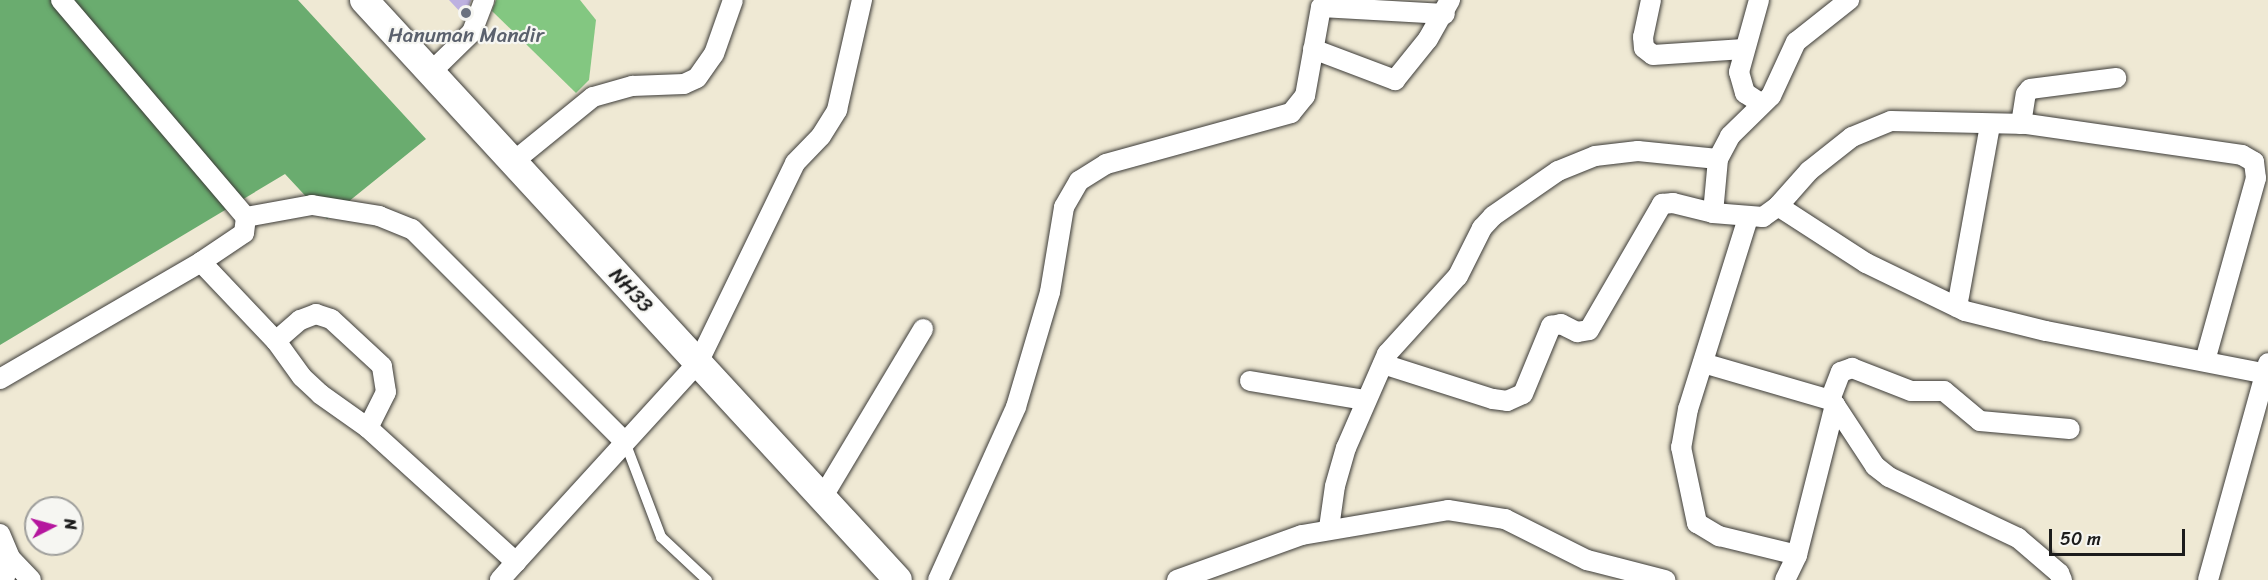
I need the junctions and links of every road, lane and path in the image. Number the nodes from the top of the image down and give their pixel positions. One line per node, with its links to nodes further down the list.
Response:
1 (364, 0): 12 (main road, NH33)
2 (484, 0): 12 (street)
3 (733, 0): 18 (street)
4 (862, 0): 28 (street)
5 (1651, 0): 10 (street)
6 (1759, 0): 10 (street)
7 (1850, 0): 14 (street)
8 (69, 3): 21 (street)
9 (1448, 7): 11 (street); 11 (street)
10 (1744, 49): 14 (street)
11 (1313, 50): 51 (street)
12 (429, 74): 18 (main road, NH33)
13 (2116, 78): 15 (street)
14 (1762, 104): 17 (street)
15 (2021, 124): 16 (street); 27 (street)
16 (1990, 125): 19 (street); 24 (street)
17 (1718, 159): 20 (street); 30 (street)
18 (513, 162): 28 (main road, NH33)
19 (1778, 206): 22 (street); 24 (street)
20 (1713, 213): 22 (street); 30 (street)
21 (246, 217): 23 (street); 39 (street)
22 (1748, 218): 29 (street)
23 (201, 262): 26 (street); 32 (street)
24 (1957, 308): 27 (street)
25 (923, 329): 40 (street)
26 (276, 341): 37 (street); 37 (street)
27 (2205, 362): 31 (street)
28 (698, 363): 39 (street); 40 (main road, NH33)
29 (1703, 363): 35 (street); 43 (street)
30 (1383, 364): 34 (street)
31 (2267, 370): 36 (street)
32 (0, 378)
33 (1250, 381): 34 (street)
34 (1365, 400): 41 (street)
35 (1833, 403): 38 (street); 43 (street); 55 (street)
36 (2260, 425): 56 (street)
37 (368, 428): 45 (street)
38 (2070, 429)
39 (626, 442): 45 (street); 49 (lane)
40 (822, 498): 50 (main road, NH33)
41 (1329, 528): 52 (street); 53 (street)
42 (0, 534): 44 (street)
43 (1797, 555): 54 (street)
44 (10, 558): 46 (street); 47 (street)
45 (516, 562): 48 (street)
46 (4, 580)
47 (31, 580)
48 (500, 580)
49 (707, 580)
50 (898, 580)
51 (938, 580)
52 (1177, 580)
53 (1665, 580)
54 (1785, 580)
55 (2062, 580)
56 (2208, 580)

